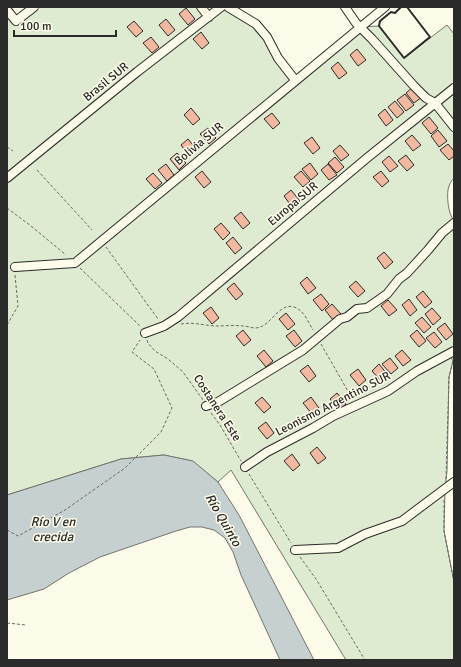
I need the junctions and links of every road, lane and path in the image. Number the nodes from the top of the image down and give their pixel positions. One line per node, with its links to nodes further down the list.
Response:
1 (34, 7): 7 (street)
2 (201, 7): 8 (street)
3 (221, 7): 8 (street, Brasil SUR)
4 (228, 7): 10 (street)
5 (345, 7): 9 (street)
6 (385, 7): 9 (street, Bolivia SUR)
7 (7, 10)
8 (209, 17): 17 (street, Brasil SUR)
9 (360, 27): 10 (street, Bolivia SUR); 12 (street)
10 (295, 80): 22 (street, Bolivia SUR)
11 (454, 88): 12 (street, Europa SUR)
12 (435, 103): 13 (street); 28 (street, Europa SUR)
13 (454, 127)
14 (7, 147): 15 (path)
15 (13, 151)
16 (37, 170): 20 (path)
17 (7, 178)
18 (7, 208): 22 (path, Costanera Este)
19 (454, 223): 33 (street)
20 (92, 230)
21 (106, 246): 24 (path)
22 (75, 263): 23 (street); 28 (path, Costanera Este)
23 (15, 267): 26 (path)
24 (158, 319)
25 (181, 324): 27 (path)
26 (7, 325)
27 (313, 331)
28 (145, 332): 33 (path, Costanera Este); 37 (path)
29 (319, 341): 32 (path)
30 (454, 351): 34 (street, Leonismo Argentino SUR)
31 (453, 361): 36 (path)
32 (357, 397)
33 (206, 406): 34 (path, Costanera Este)
34 (245, 467): 38 (path, Costanera Este)
35 (454, 482): 36 (street)
36 (445, 490): 38 (street); 39 (path)
37 (7, 530)
38 (295, 550): 42 (path, Costanera Este)
39 (454, 582)
40 (7, 623): 41 (path)
41 (26, 625)
42 (365, 660)

